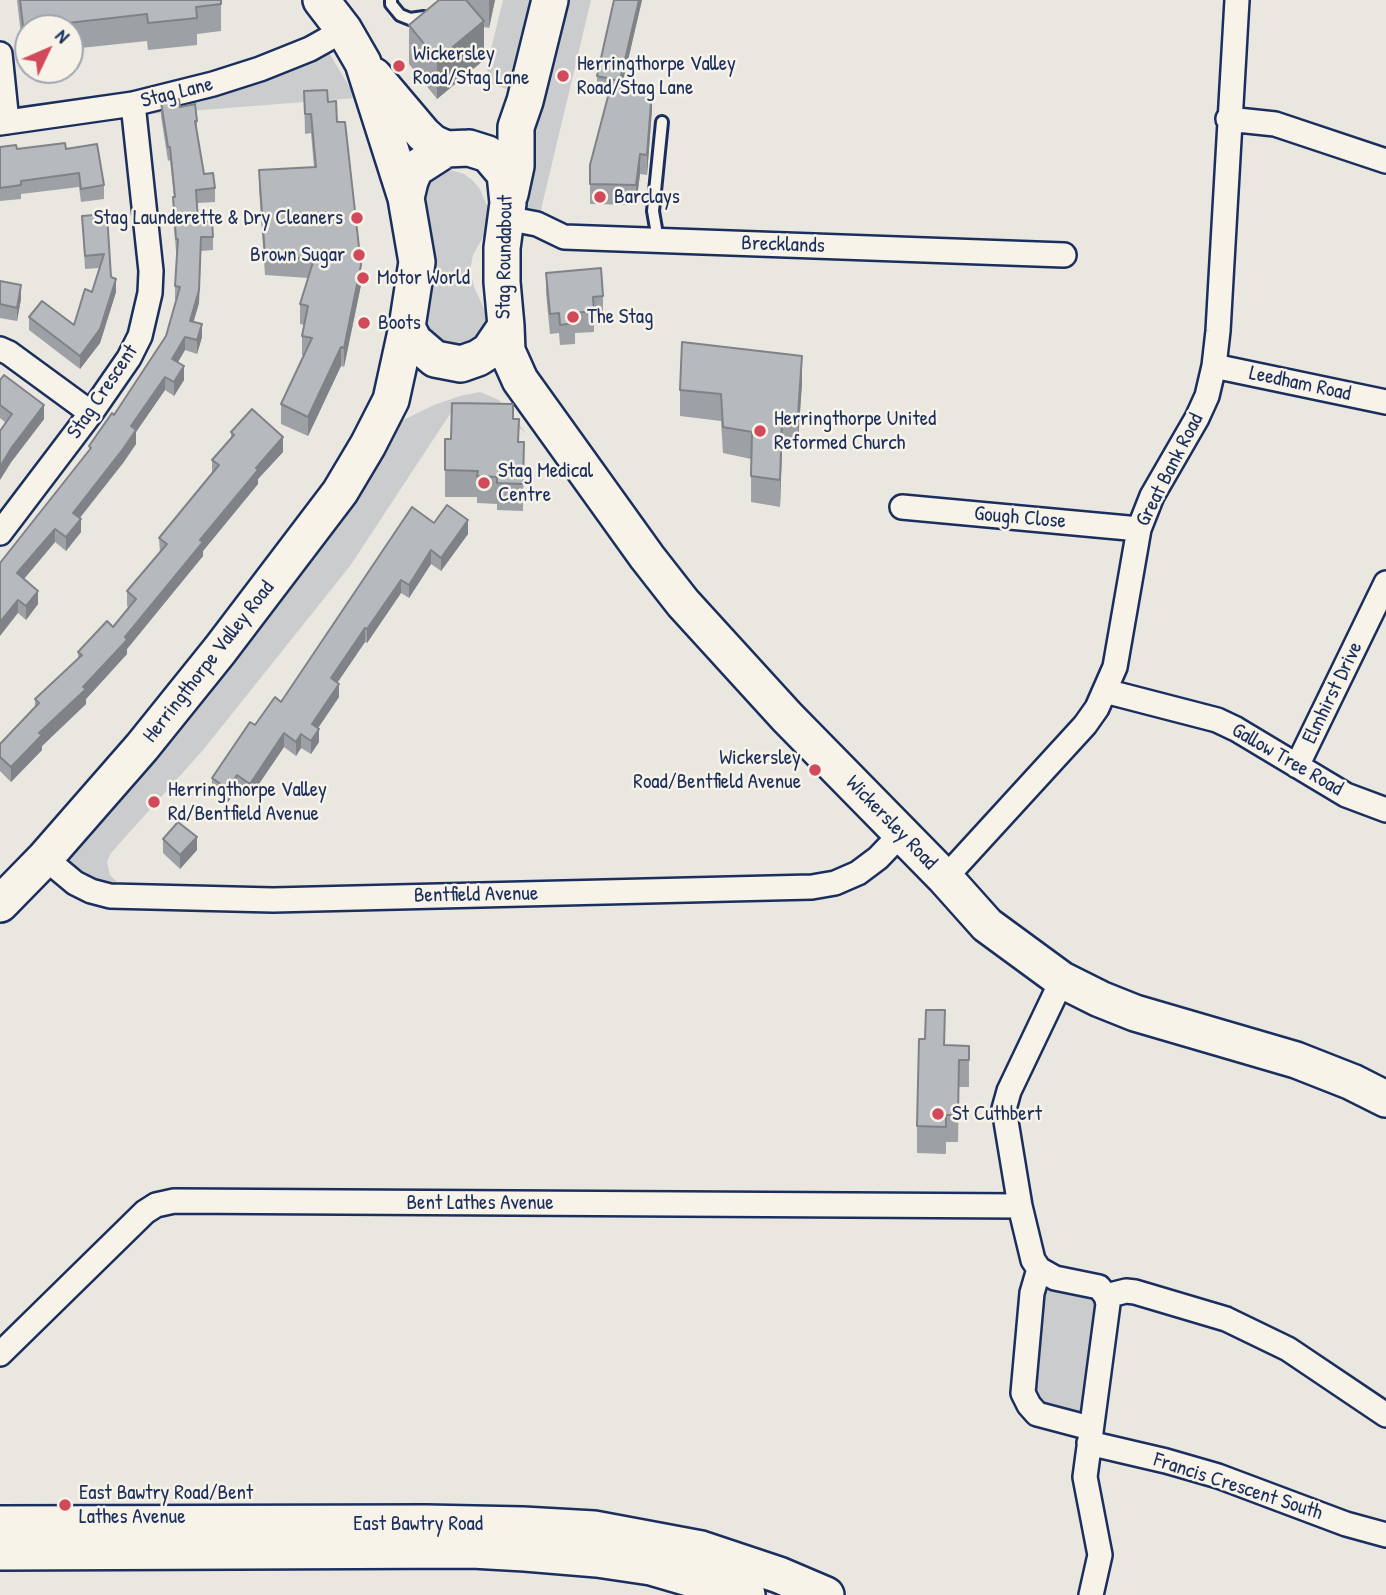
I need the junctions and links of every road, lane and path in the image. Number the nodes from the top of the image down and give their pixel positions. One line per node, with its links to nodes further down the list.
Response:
1 (321, 0): 6 (main road)
2 (391, 0): 5 (lane)
3 (550, 0): 13 (main road)
4 (1237, 0): 10 (street, Great Bank Road)
5 (424, 16)
6 (344, 30): 8 (main road); 9 (street, Stag Lane)
7 (0, 54): 12 (street)
8 (363, 63): 14 (main road); 16 (main road)
9 (133, 104): 12 (street, Stag Lane); 28 (street, Stag Crescent)
10 (1228, 119): 15 (street); 24 (street, Great Bank Road)
11 (662, 122): 18 (lane)
12 (4, 123)
13 (516, 127): 14 (main road); 17 (main road)
14 (457, 149): 16 (main road); 17 (main road, Stag Roundabout)
15 (1386, 161)
16 (406, 198): 21 (main road)
17 (507, 210): 18 (street, Brecklands); 20 (main road, Stag Roundabout)
18 (658, 240): 19 (street, Brecklands)
19 (1064, 255)
20 (506, 326): 23 (main road, Stag Roundabout); 25 (main road, Wickersley Road)
21 (407, 327): 23 (main road); 26 (main road, Herringthorpe Valley Road)
22 (0, 349): 28 (street)
23 (455, 364): 25 (main road); 26 (main road, Herringthorpe Valley Road)
24 (1214, 366): 27 (street, Leedham Road); 30 (street, Great Bank Road)
25 (520, 380): 36 (main road, Wickersley Road)
26 (391, 400): 37 (main road, Herringthorpe Valley Road)
27 (1386, 402)
28 (91, 413): 31 (street, Stag Crescent)
29 (902, 507): 30 (street, Gough Close)
30 (1139, 529): 33 (street, Great Bank Road)
31 (0, 533)
32 (1386, 583): 34 (street, Elmhirst Drive)
33 (1105, 691): 34 (street, Gallow Tree Road); 38 (street, Great Bank Road)
34 (1297, 766): 35 (street, Gallow Tree Road)
35 (1386, 810)
36 (901, 835): 37 (street, Bentfield Avenue); 38 (main road, Wickersley Road)
37 (45, 858): 39 (main road, Herringthorpe Valley Road)
38 (945, 878): 40 (main road, Wickersley Road)
39 (0, 904)
40 (1062, 980): 41 (main road, Wickersley Road); 42 (street)
41 (1386, 1099)
42 (1020, 1206): 43 (street); 45 (street, Bent Lathes Avenue)
43 (1039, 1269): 44 (street); 47 (street, Francis Crescent South)
44 (1106, 1296): 46 (street); 47 (street)
45 (0, 1353)
46 (1386, 1415)
47 (1089, 1435): 49 (street, Francis Crescent South); 53 (street)
48 (0, 1524): 52 (main road, East Bawtry Road)
49 (1386, 1535)
50 (0, 1552): 51 (main road, East Bawtry Road)
51 (747, 1595)
52 (826, 1595)
53 (1091, 1595)

